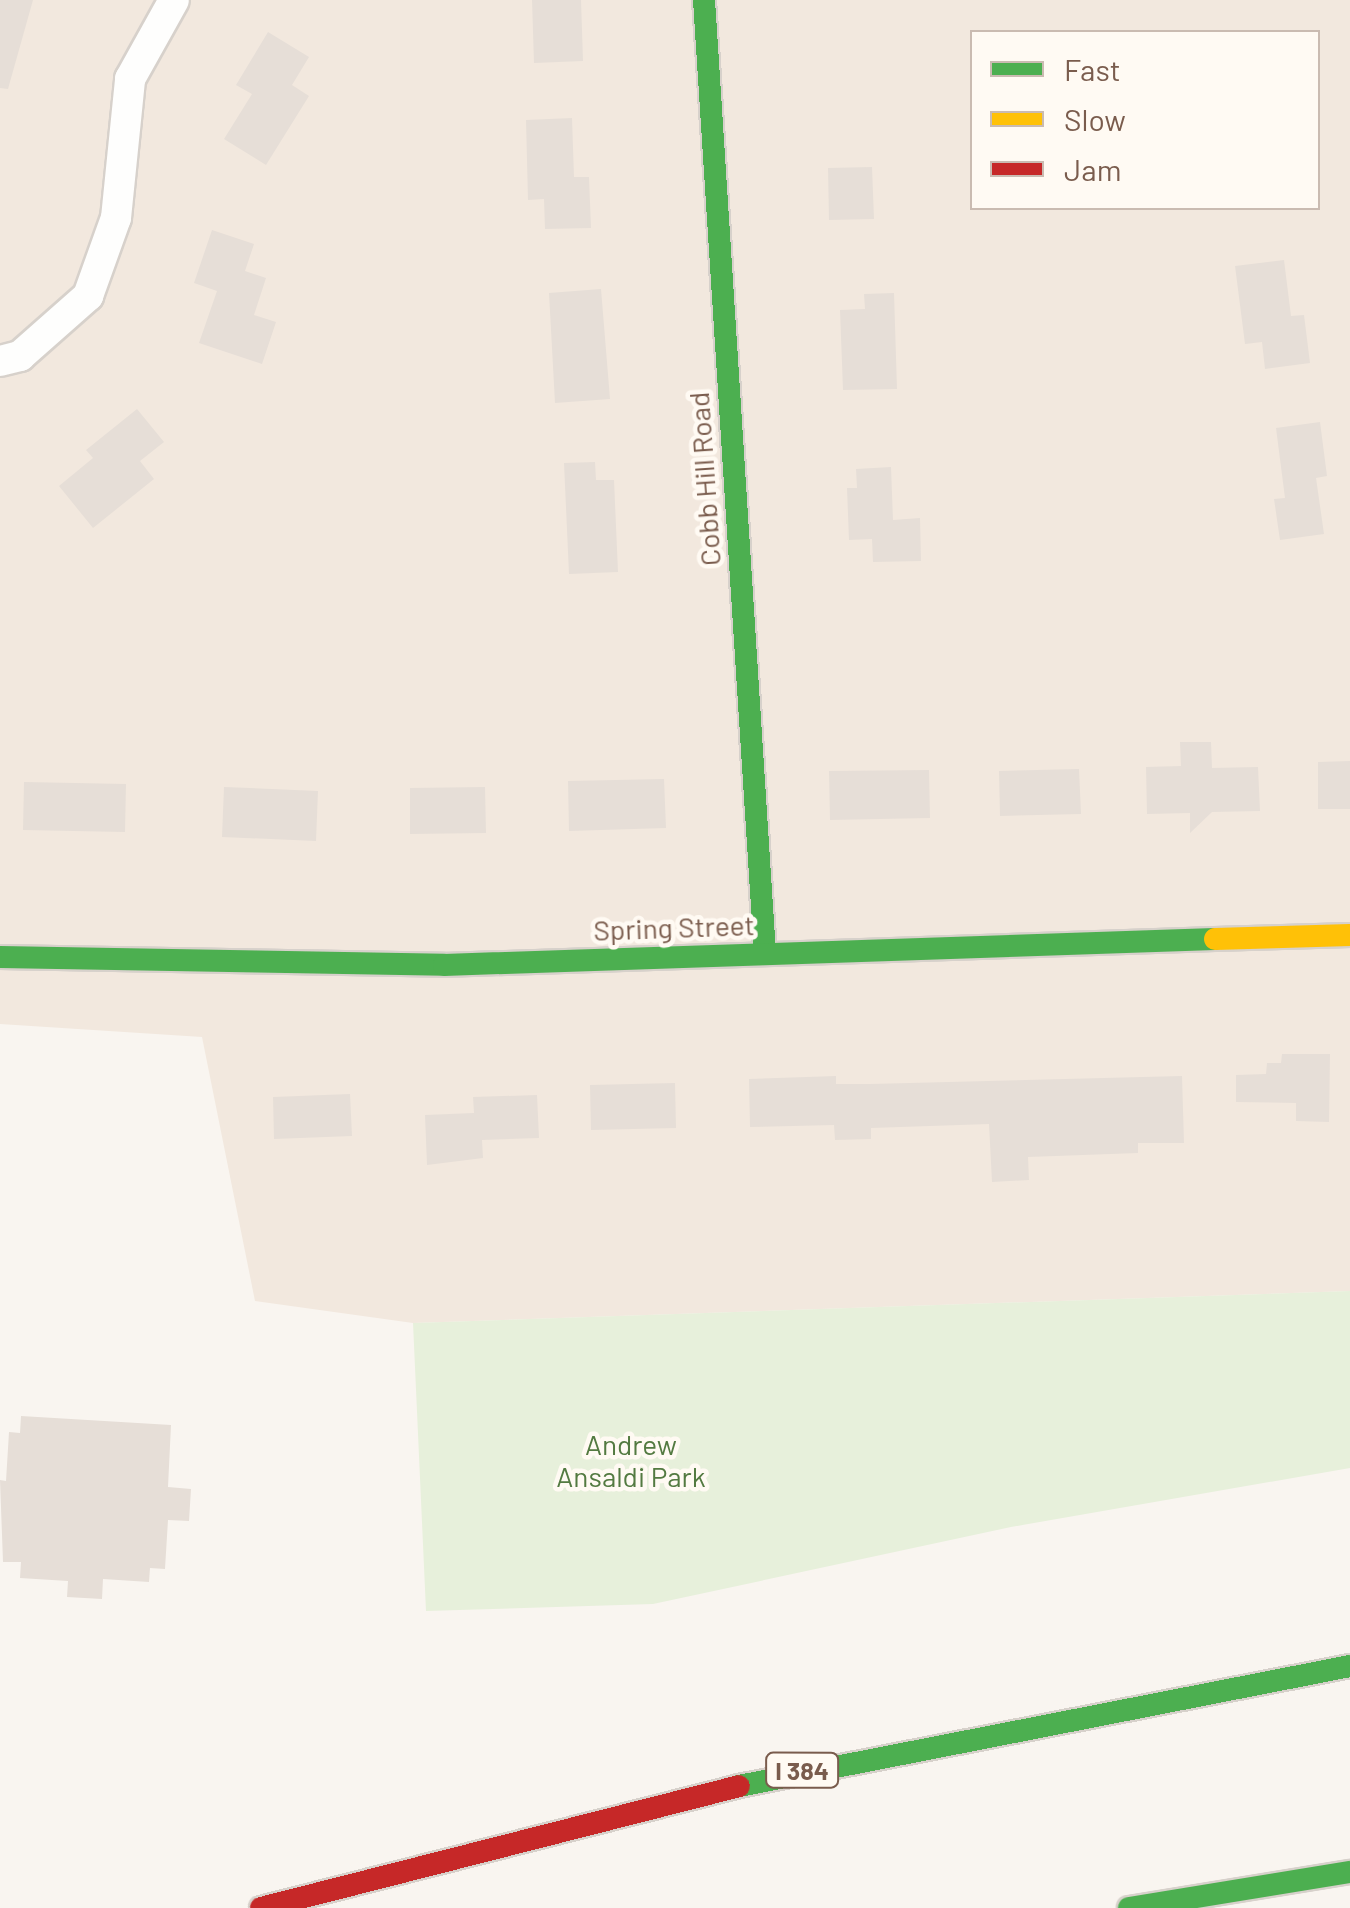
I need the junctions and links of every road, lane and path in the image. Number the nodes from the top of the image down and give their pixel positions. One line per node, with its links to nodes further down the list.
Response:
1 (174, 0): 3 (street)
2 (704, 0): 5 (main road, Cobb Hill Road)
3 (0, 361)
4 (1350, 934): 5 (main road, Spring Street)
5 (765, 954): 6 (main road, Spring Street)
6 (0, 957)
7 (1350, 1666): 9 (main road, I 384)
8 (1350, 1872): 10 (main road)
9 (261, 1908)
10 (1129, 1908)

